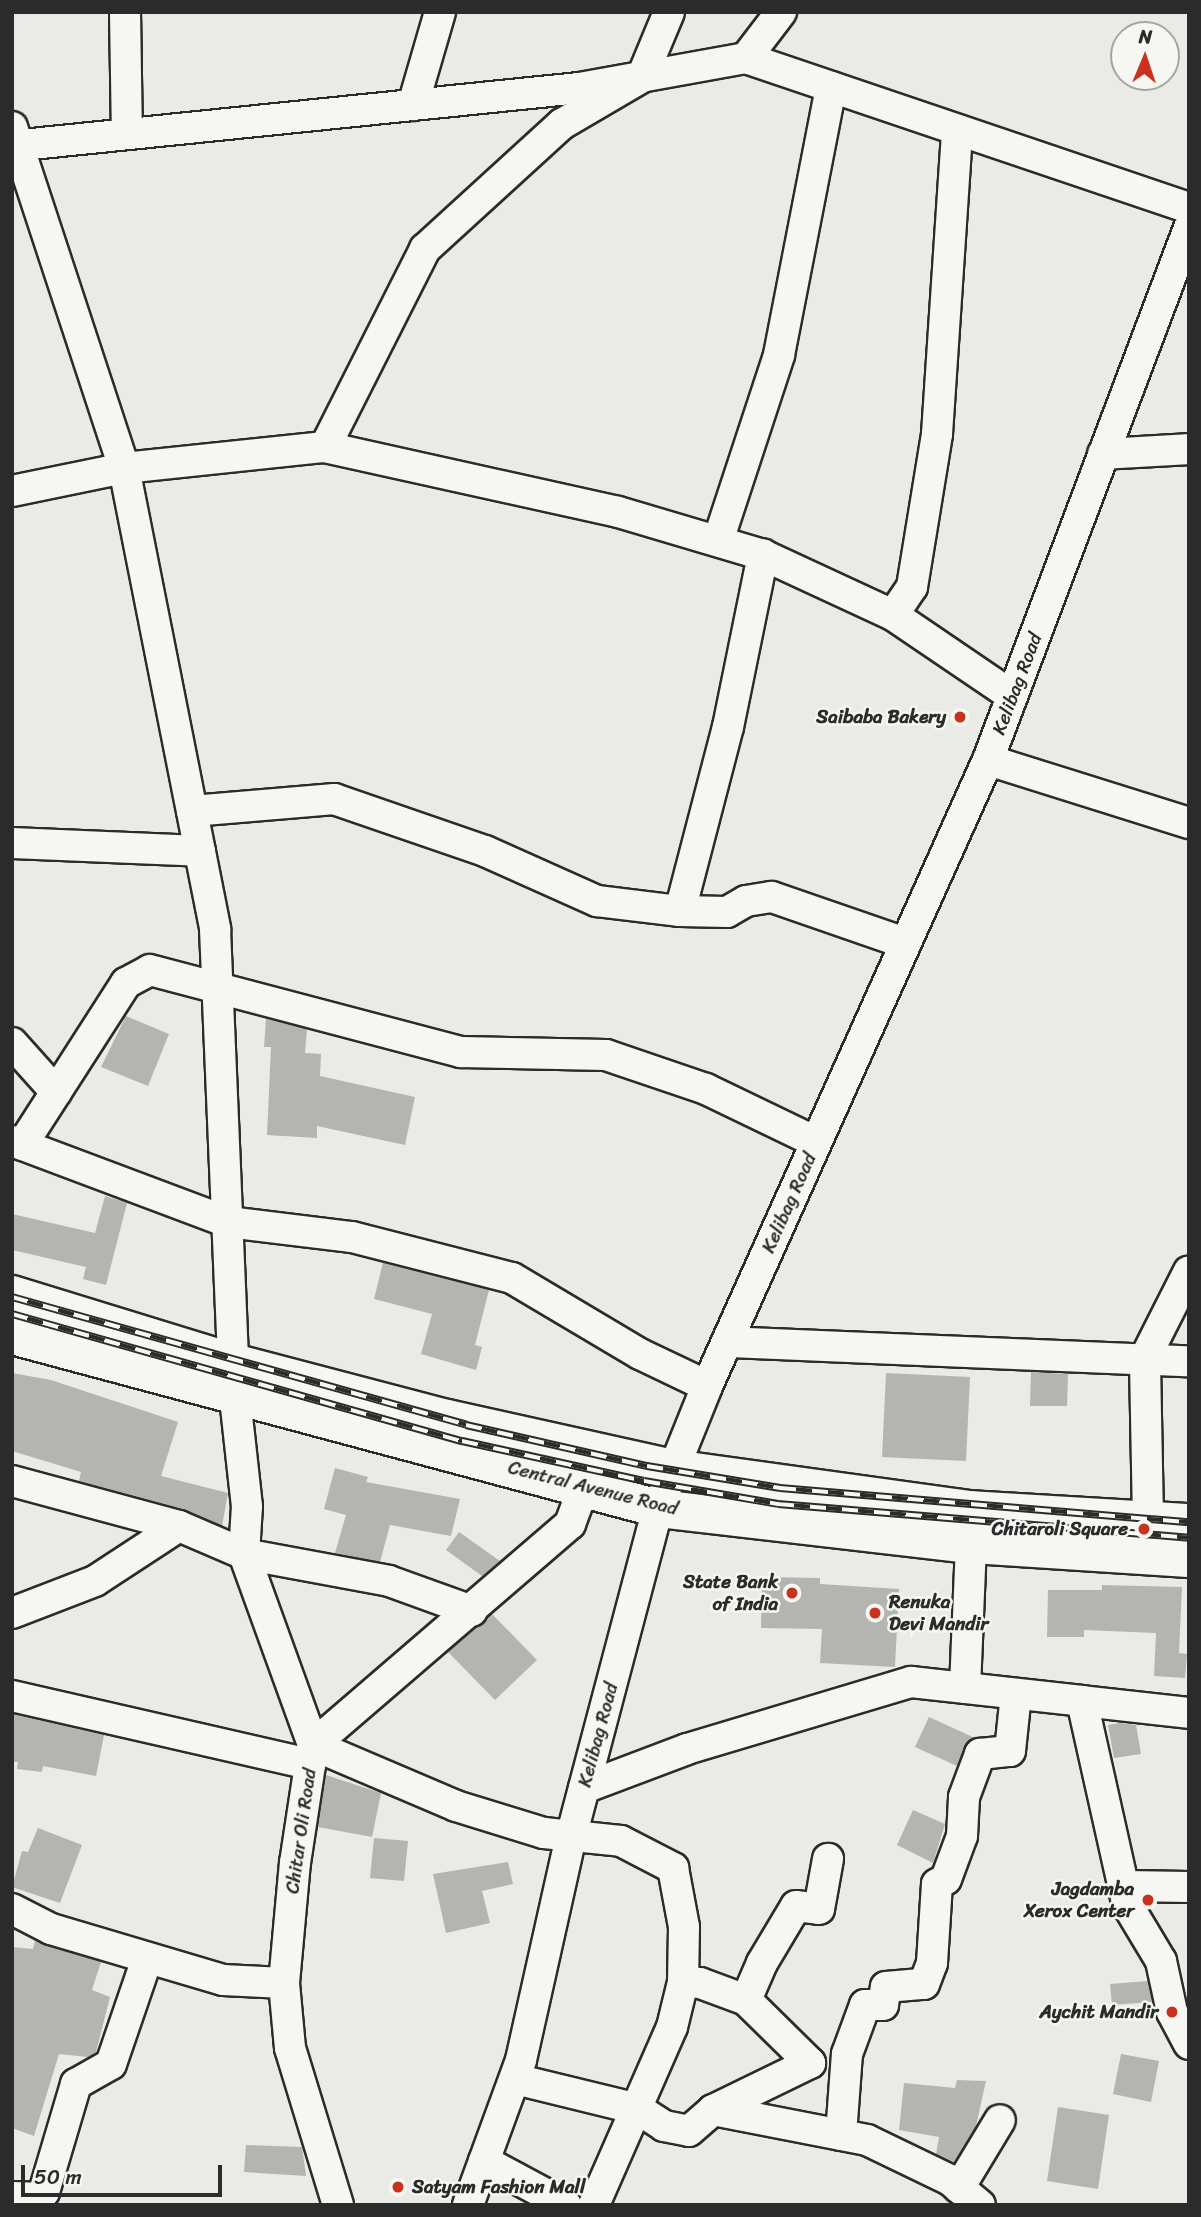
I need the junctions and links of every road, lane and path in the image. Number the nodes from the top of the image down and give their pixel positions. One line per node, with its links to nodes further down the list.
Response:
1 (125, 12): 10 (street)
2 (440, 12): 8 (street)
3 (670, 12): 6 (street)
4 (781, 12): 5 (street)
5 (746, 58): 6 (street); 7 (street)
6 (642, 77): 8 (street); 14 (street)
7 (831, 87): 9 (street); 19 (street)
8 (413, 105): 10 (street)
9 (957, 130): 12 (street); 21 (street)
10 (127, 133): 11 (street)
11 (14, 139): 17 (street)
12 (1189, 208)
13 (1189, 228): 16 (street, Kelibag Road)
14 (325, 447): 17 (street); 19 (street)
15 (1189, 449): 16 (street)
16 (1103, 454): 22 (street, Kelibag Road)
17 (124, 468): 18 (street); 24 (street)
18 (12, 491)
19 (718, 541): 20 (street)
20 (763, 555): 21 (street); 28 (street)
21 (893, 615): 22 (street)
22 (1012, 695): 23 (street, Kelibag Road)
23 (988, 760): 25 (street); 29 (street, Kelibag Road)
24 (192, 811): 27 (street); 28 (street)
25 (1189, 823)
26 (12, 843): 27 (street)
27 (200, 851): 30 (street)
28 (680, 911): 29 (street)
29 (905, 943): 34 (street, Kelibag Road)
30 (218, 987): 32 (street); 34 (street); 35 (street)
31 (12, 1043): 32 (street)
32 (56, 1092): 33 (street)
33 (17, 1143): 35 (street)
34 (816, 1143): 39 (street, Kelibag Road)
35 (228, 1222): 42 (street); 43 (street)
36 (1189, 1271): 40 (street)
37 (12, 1294): 42 (main road)
38 (12, 1335): 44 (main road, Central Avenue Road)
39 (727, 1342): 40 (street); 43 (street, Kelibag Road)
40 (1145, 1357): 41 (street); 49 (street)
41 (1189, 1361)
42 (233, 1362): 44 (street); 45 (main road)
43 (707, 1386): 45 (street, Kelibag Road)
44 (234, 1398): 47 (main road, Central Avenue Road); 53 (street)
45 (673, 1468): 48 (street, Kelibag Road); 49 (main road)
46 (12, 1481): 51 (street)
47 (584, 1486): 48 (main road, Central Avenue Road); 55 (street, Chitar Oli Road)
48 (658, 1507): 52 (main road, Central Avenue Road); 63 (street, Kelibag Road)
49 (1148, 1519): 50 (main road)
50 (1189, 1522)
51 (179, 1526): 53 (street); 56 (street)
52 (971, 1544): 54 (main road, Central Avenue Road); 57 (street)
53 (244, 1554): 55 (street); 62 (street)
54 (1189, 1558)
55 (472, 1611): 62 (street, Chitar Oli Road)
56 (12, 1613)
57 (965, 1688): 58 (street); 63 (street)
58 (1016, 1694): 60 (street); 78 (street)
59 (12, 1696): 62 (street)
60 (1083, 1701): 61 (street); 66 (street)
61 (1189, 1713)
62 (312, 1755): 64 (street); 71 (street, Chitar Oli Road)
63 (584, 1788): 64 (street, Kelibag Road)
64 (571, 1837): 70 (street); 74 (street, Kelibag Road)
65 (828, 1859): 72 (street)
66 (1125, 1886): 67 (street); 73 (street)
67 (1189, 1887)
68 (12, 1909): 69 (street)
69 (147, 1959): 71 (street); 81 (street)
70 (683, 1982): 72 (street); 75 (street)
71 (284, 1983): 82 (street, Chitar Oli Road)
72 (746, 2000): 76 (street)
73 (1189, 2044)
74 (515, 2079): 75 (street); 79 (street, Kelibag Road)
75 (638, 2109): 76 (street); 85 (street)
76 (713, 2110): 78 (street)
77 (1000, 2120): 80 (street)
78 (841, 2135): 80 (street)
79 (484, 2161): 83 (street, Kelibag Road); 84 (street)
80 (969, 2196)
81 (12, 2197)
82 (338, 2205)
83 (468, 2205)
84 (566, 2205)
85 (594, 2205)

